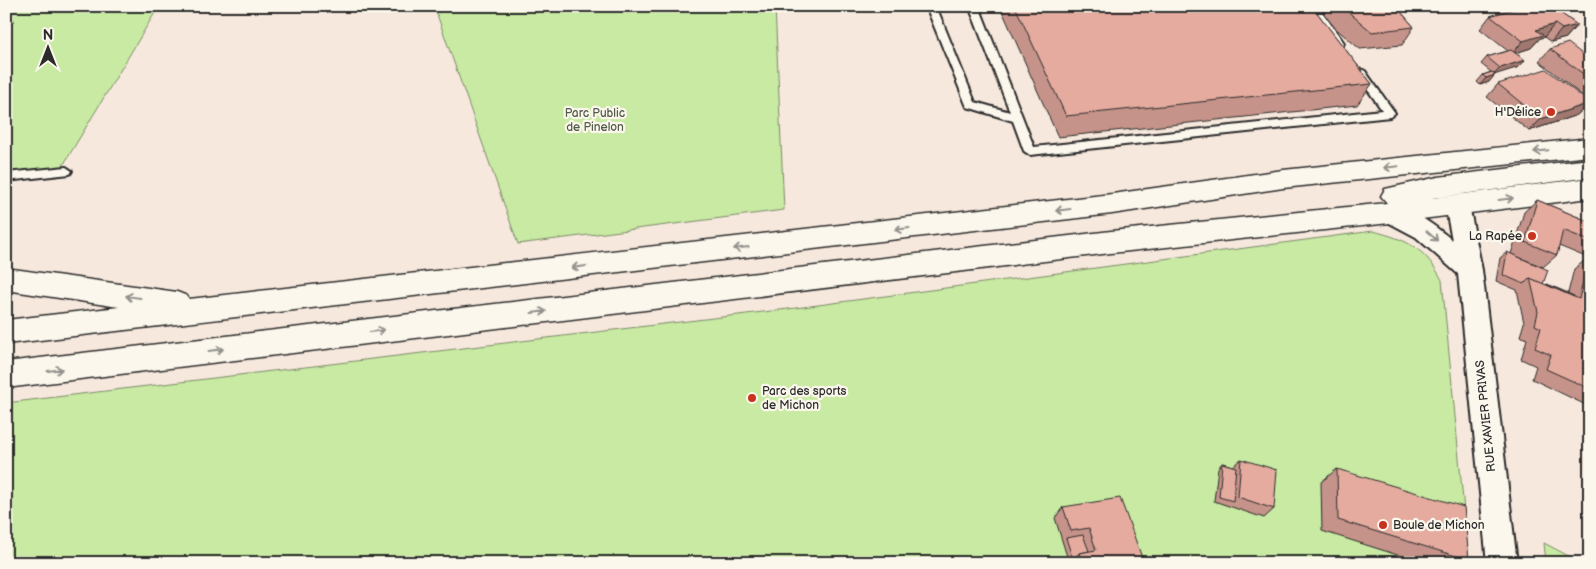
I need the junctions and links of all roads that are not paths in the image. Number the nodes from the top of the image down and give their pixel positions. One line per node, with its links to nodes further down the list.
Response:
1 (932, 6): 6 (lane)
2 (974, 6): 6 (lane)
3 (1313, 6): 4 (lane)
4 (1346, 52)
5 (1357, 67): 6 (lane)
6 (1018, 119)
7 (1590, 146): 13 (main road, one-way to 13)
8 (1590, 168): 11 (main road)
9 (66, 171): 10 (lane)
10 (6, 177)
11 (1438, 187): 13 (main road); 16 (main road)
12 (1590, 188): 14 (main road, one-way to 12)
13 (1112, 204): 19 (main road, one-way to 19)
14 (1457, 205): 15 (main road); 17 (street, RUE XAVIER PRIVAS)
15 (1390, 213): 16 (main road); 17 (street, one-way to 17)
16 (1111, 242): 21 (main road, one-way to 16)
17 (1470, 270): 22 (street, RUE XAVIER PRIVAS)
18 (6, 279): 19 (main road, one-way to 18)
19 (216, 309): 20 (main road)
20 (6, 332)
21 (6, 375)
22 (1502, 563)

